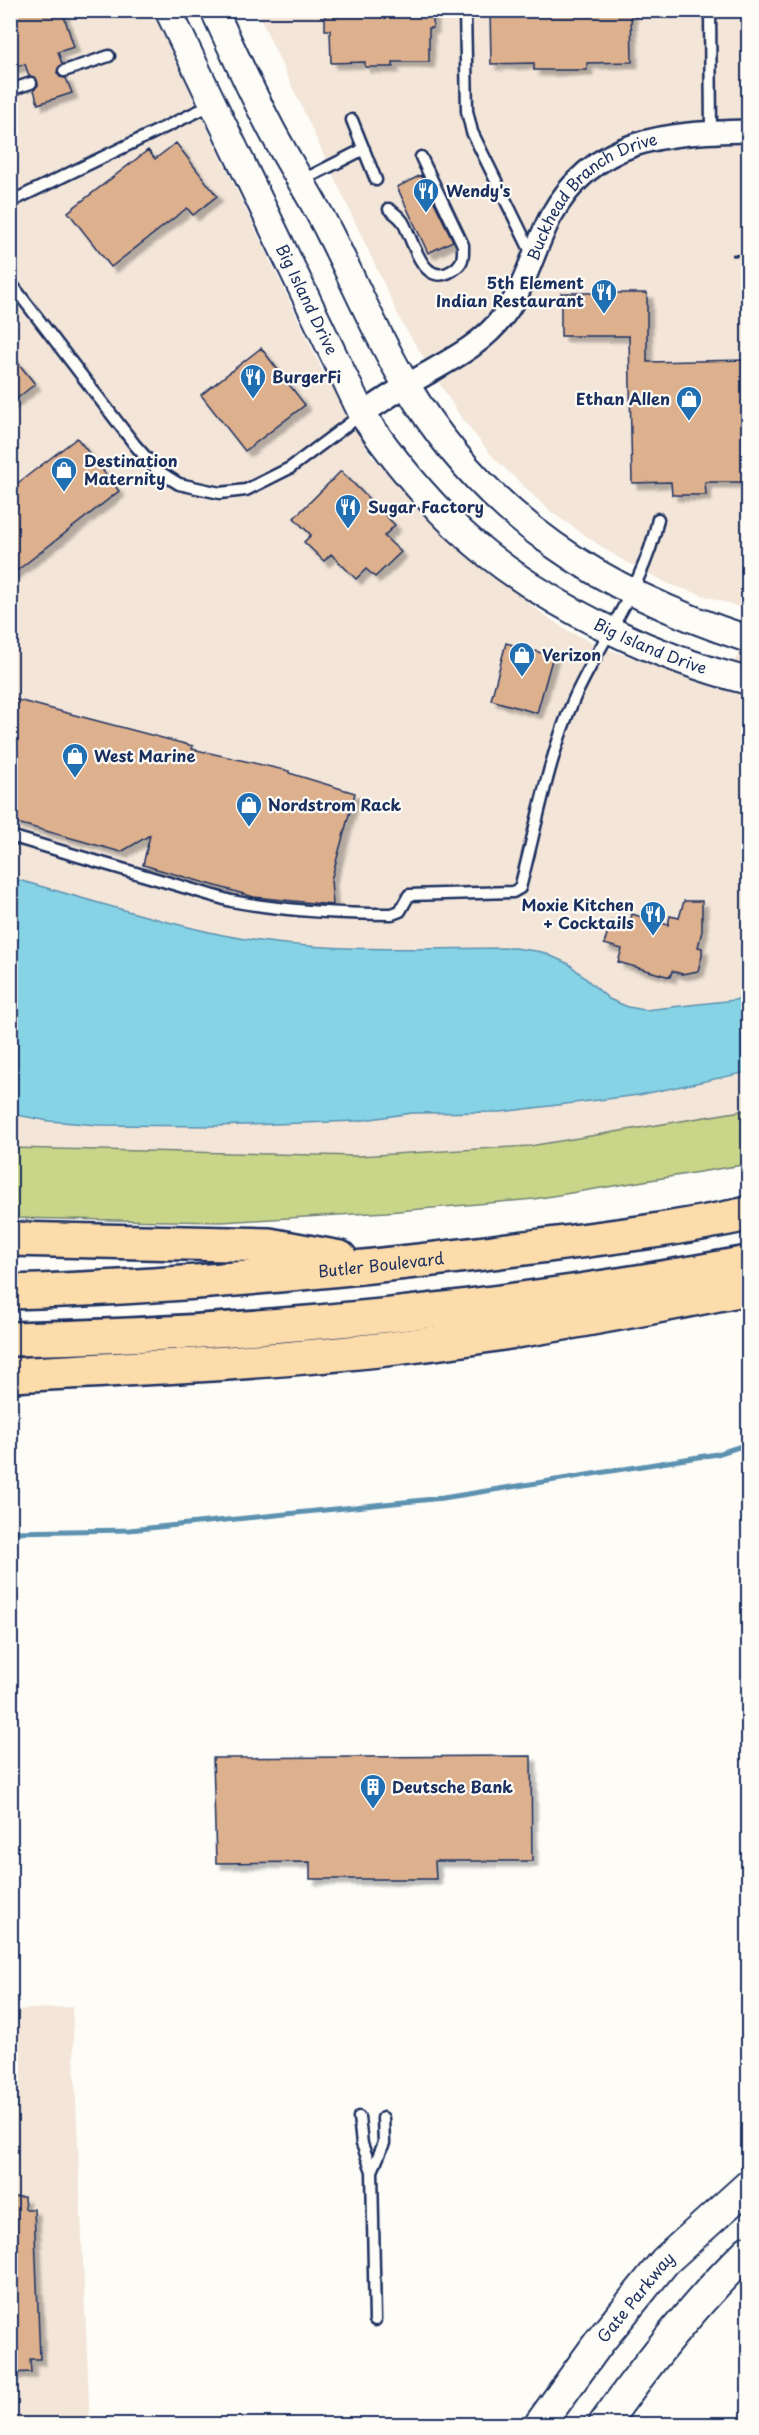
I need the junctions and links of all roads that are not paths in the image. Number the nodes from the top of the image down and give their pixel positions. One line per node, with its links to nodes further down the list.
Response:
1 (168, 10): 9 (street, Big Island Drive)
2 (214, 10): 16 (street)
3 (465, 10): 19 (lane)
4 (710, 10): 12 (lane)
5 (109, 56): 6 (lane)
6 (64, 71)
7 (31, 83): 8 (lane)
8 (10, 90)
9 (213, 104): 17 (lane); 22 (street, Big Island Drive)
10 (352, 120): 13 (lane)
11 (748, 131): 12 (street, Buckhead Branch Drive)
12 (711, 132): 19 (street, Buckhead Branch Drive)
13 (364, 149): 15 (lane); 16 (lane)
14 (421, 157): 18 (lane)
15 (376, 180)
16 (301, 181): 21 (street)
17 (10, 202)
18 (389, 209)
19 (533, 256): 21 (street, Buckhead Branch Drive)
20 (10, 282): 22 (lane)
21 (406, 385): 22 (street, Buckhead Branch Drive); 24 (street)
22 (362, 414): 25 (street, Big Island Drive)
23 (658, 519): 24 (lane)
24 (630, 593): 25 (lane); 26 (street)
25 (612, 629): 27 (street, Big Island Drive); 28 (lane)
26 (748, 639)
27 (748, 681)
28 (10, 836)
29 (748, 1214): 32 (highway, Butler Boulevard)
30 (10, 1239): 32 (highway)
31 (748, 1263): 35 (highway)
32 (384, 1265): 34 (highway, Butler Boulevard)
33 (748, 1288): 36 (highway)
34 (10, 1292)
35 (10, 1339)
36 (10, 1375)
37 (359, 2117): 39 (lane)
38 (383, 2118): 39 (lane)
39 (372, 2171): 42 (lane)
40 (748, 2186): 43 (main road, Gate Parkway)
41 (748, 2251): 44 (main road)
42 (375, 2320)
43 (540, 2424)
44 (604, 2424)

